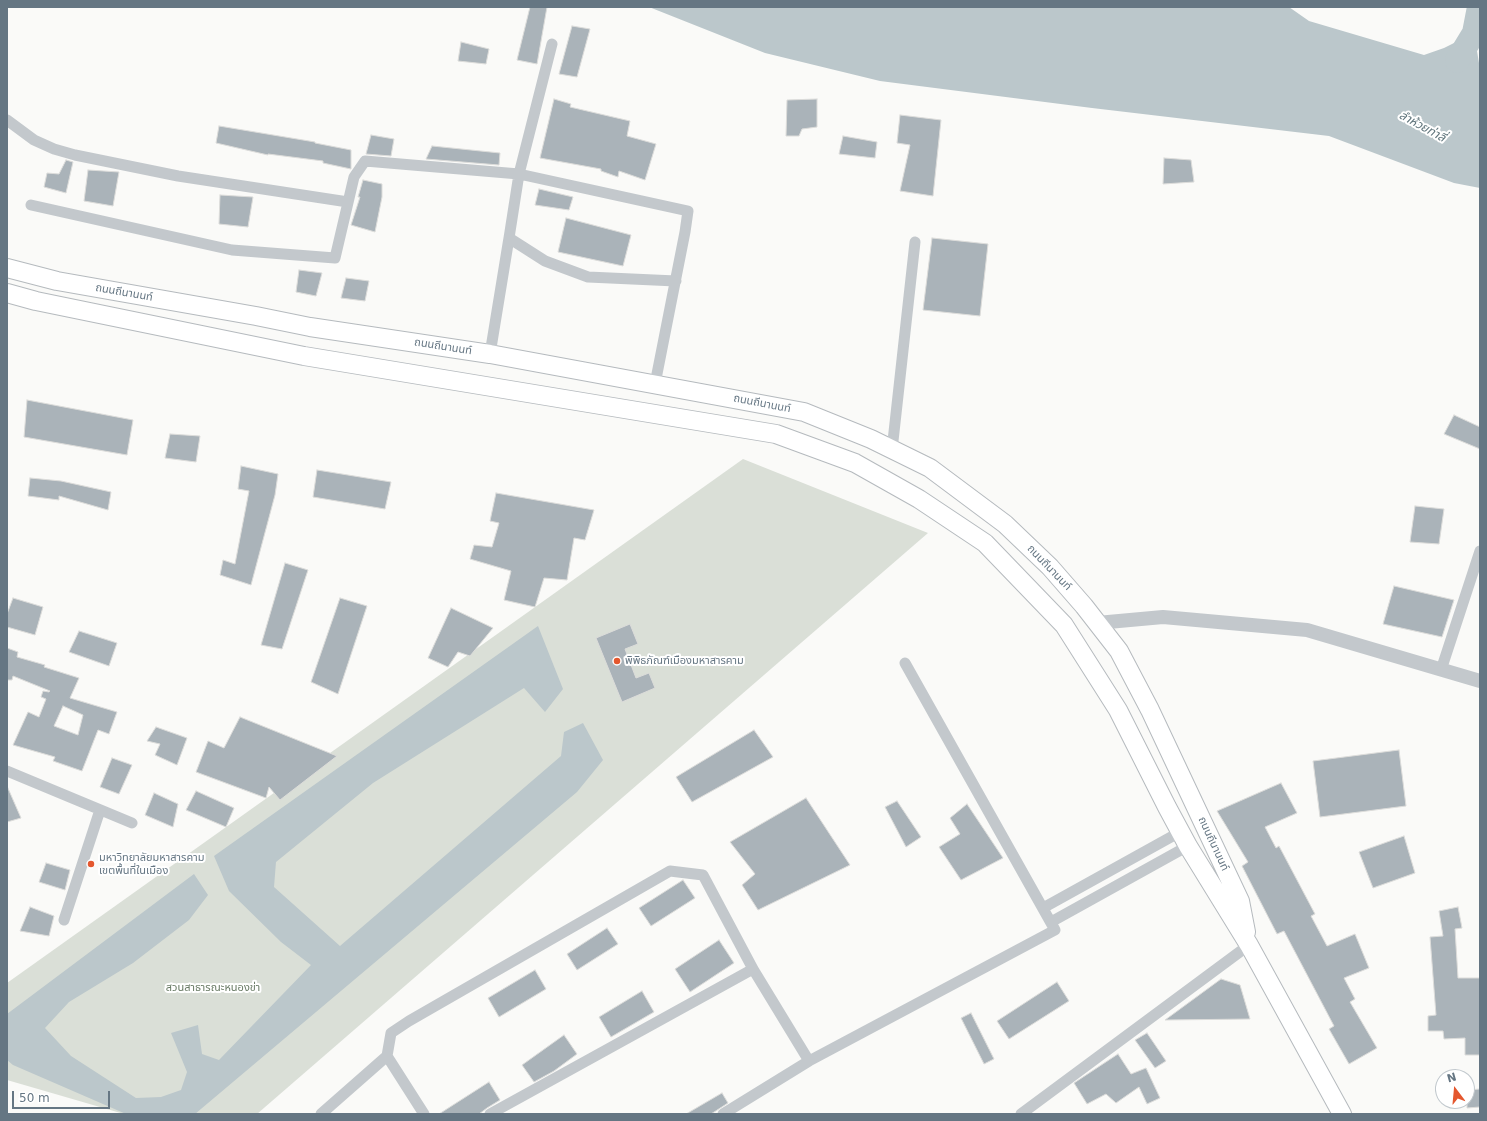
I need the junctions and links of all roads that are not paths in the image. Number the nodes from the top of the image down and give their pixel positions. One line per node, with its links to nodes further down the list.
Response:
1 (552, 44): 3 (street)
2 (7, 120): 4 (street)
3 (519, 174): 4 (street); 6 (street); 9 (street)
4 (348, 202): 5 (street)
5 (30, 205)
6 (509, 238): 9 (street); 12 (street)
7 (915, 242): 15 (street)
8 (7, 268): 11 (main road, ถนนถีนานนท์)
9 (676, 281): 14 (street)
10 (7, 293): 13 (main road, ถนนถีนานนท์)
11 (310, 327): 12 (main road, ถนนถีนานนท์); 13 (main road)
12 (490, 354): 14 (main road, ถนนถีนานนท์)
13 (304, 356): 23 (main road, ถนนถีนานนท์)
14 (655, 384): 15 (main road, ถนนถีนานนท์)
15 (892, 450): 17 (main road, ถนนถีนานนท์)
16 (1480, 551): 19 (street)
17 (1097, 623): 19 (street); 22 (main road, ถนนถีนานนท์)
18 (905, 663): 27 (street)
19 (1441, 670): 20 (street)
20 (1480, 681)
21 (7, 772): 24 (street)
22 (1190, 796): 23 (main road); 30 (main road, ถนนถีนานนท์)
23 (1167, 808): 26 (main road, ถนนถีนานนท์)
24 (100, 810): 25 (street); 28 (street)
25 (132, 823)
26 (1184, 839): 27 (street); 29 (street); 30 (main road, ถนนถีนานนท์)
27 (1043, 908): 29 (street)
28 (64, 920)
29 (1051, 922): 33 (street)
30 (1249, 945): 38 (street); 39 (main road, ถนนถีนานนท์)
31 (753, 970): 32 (street); 33 (street); 36 (street)
32 (387, 1056): 34 (street); 35 (street)
33 (809, 1061): 37 (street)
34 (321, 1114)
35 (424, 1114)
36 (490, 1114)
37 (723, 1114)
38 (1021, 1114)
39 (1342, 1114)

